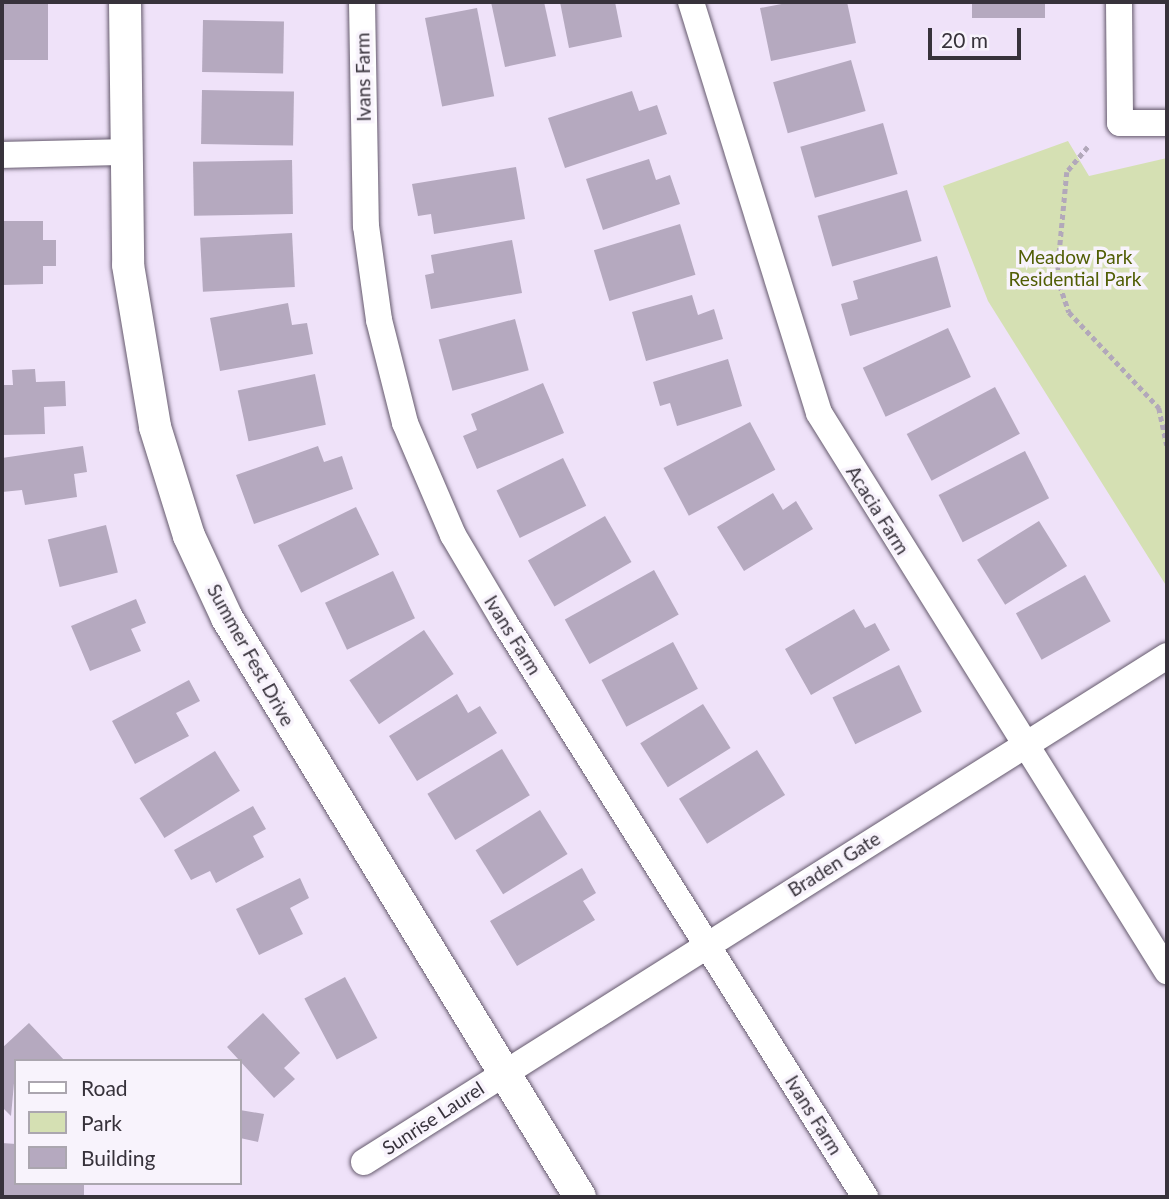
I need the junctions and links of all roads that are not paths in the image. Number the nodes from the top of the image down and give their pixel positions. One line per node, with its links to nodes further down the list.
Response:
1 (125, 2): 6 (street, Summer Fest Drive)
2 (362, 2): 10 (street, Ivans Farm)
3 (691, 2): 9 (street, Acacia Farm)
4 (1119, 2): 5 (street)
5 (1167, 123)
6 (127, 152): 7 (street); 12 (street, Summer Fest Drive)
7 (2, 155)
8 (1167, 656): 9 (street, Braden Gate)
9 (1024, 746): 10 (street, Braden Gate); 11 (street, Acacia Farm)
10 (707, 944): 12 (street, Braden Gate); 15 (street, Ivans Farm)
11 (1167, 971)
12 (502, 1073): 13 (street, Sunrise Laurel); 14 (street, Summer Fest Drive)
13 (364, 1162)
14 (580, 1197)
15 (865, 1197)

